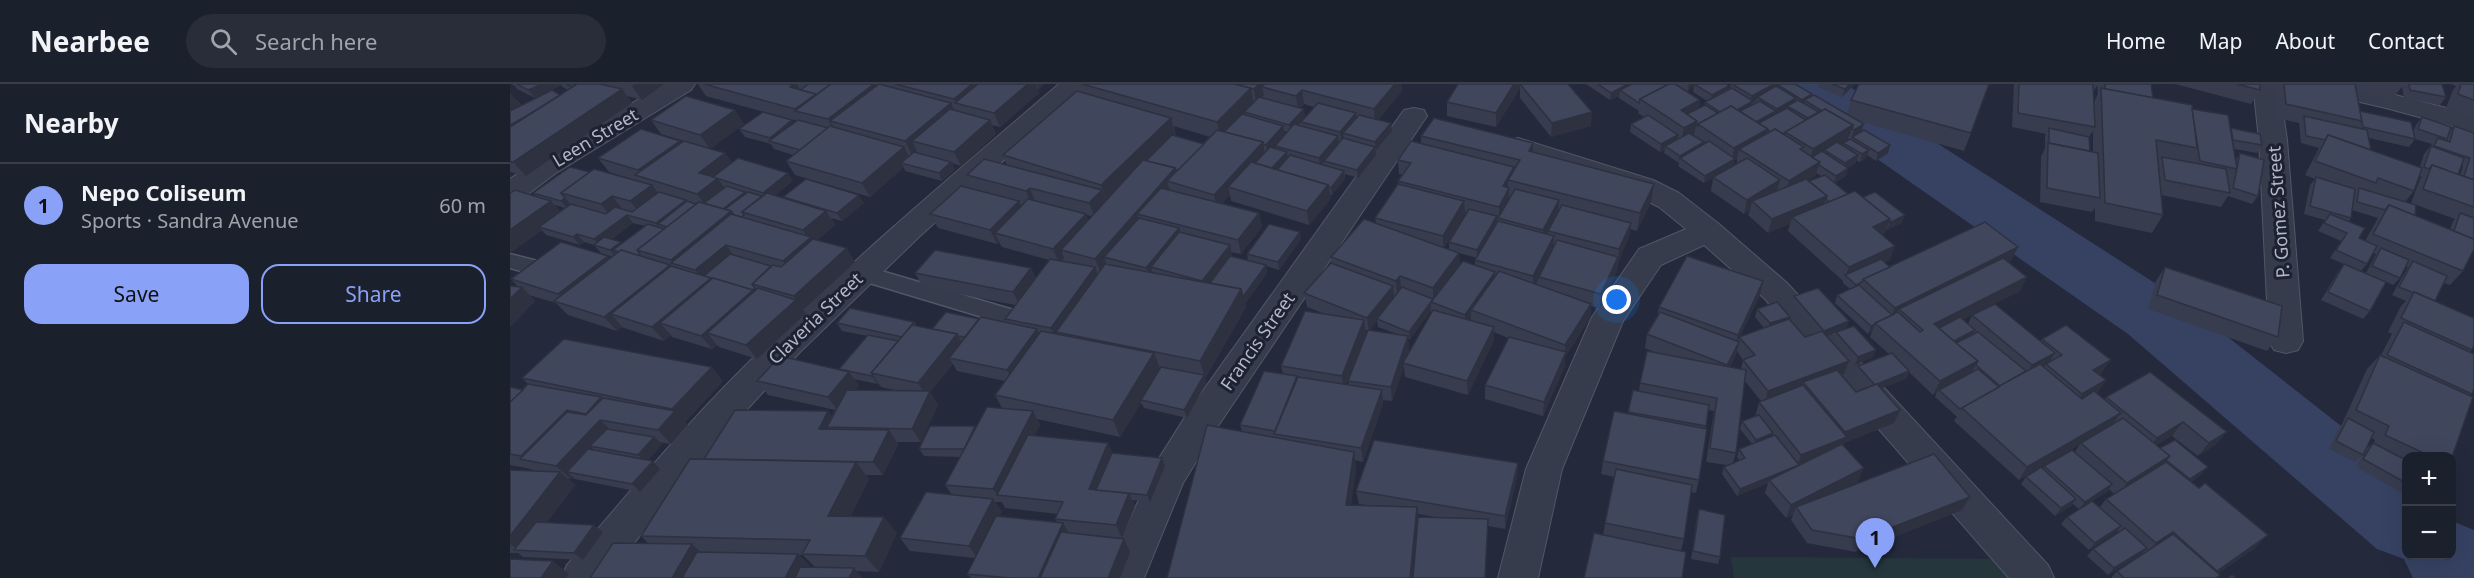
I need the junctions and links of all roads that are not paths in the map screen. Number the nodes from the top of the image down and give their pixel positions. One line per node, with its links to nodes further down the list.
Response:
1 (682, 84): 8 (street, Leen Street)
2 (1075, 84): 12 (street, Claveria Street)
3 (2266, 84): 14 (street, P. Gomez Street)
4 (2317, 84): 6 (street)
5 (1414, 116): 16 (street, Francis Street)
6 (2474, 124)
7 (1518, 147): 9 (street)
8 (510, 193)
9 (1708, 231): 17 (street); 18 (street)
10 (510, 261): 11 (lane)
11 (545, 270)
12 (861, 273): 13 (lane); 15 (street, Claveria Street)
13 (1009, 317)
14 (2286, 341)
15 (581, 578)
16 (1124, 578)
17 (1518, 578)
18 (2034, 578)

